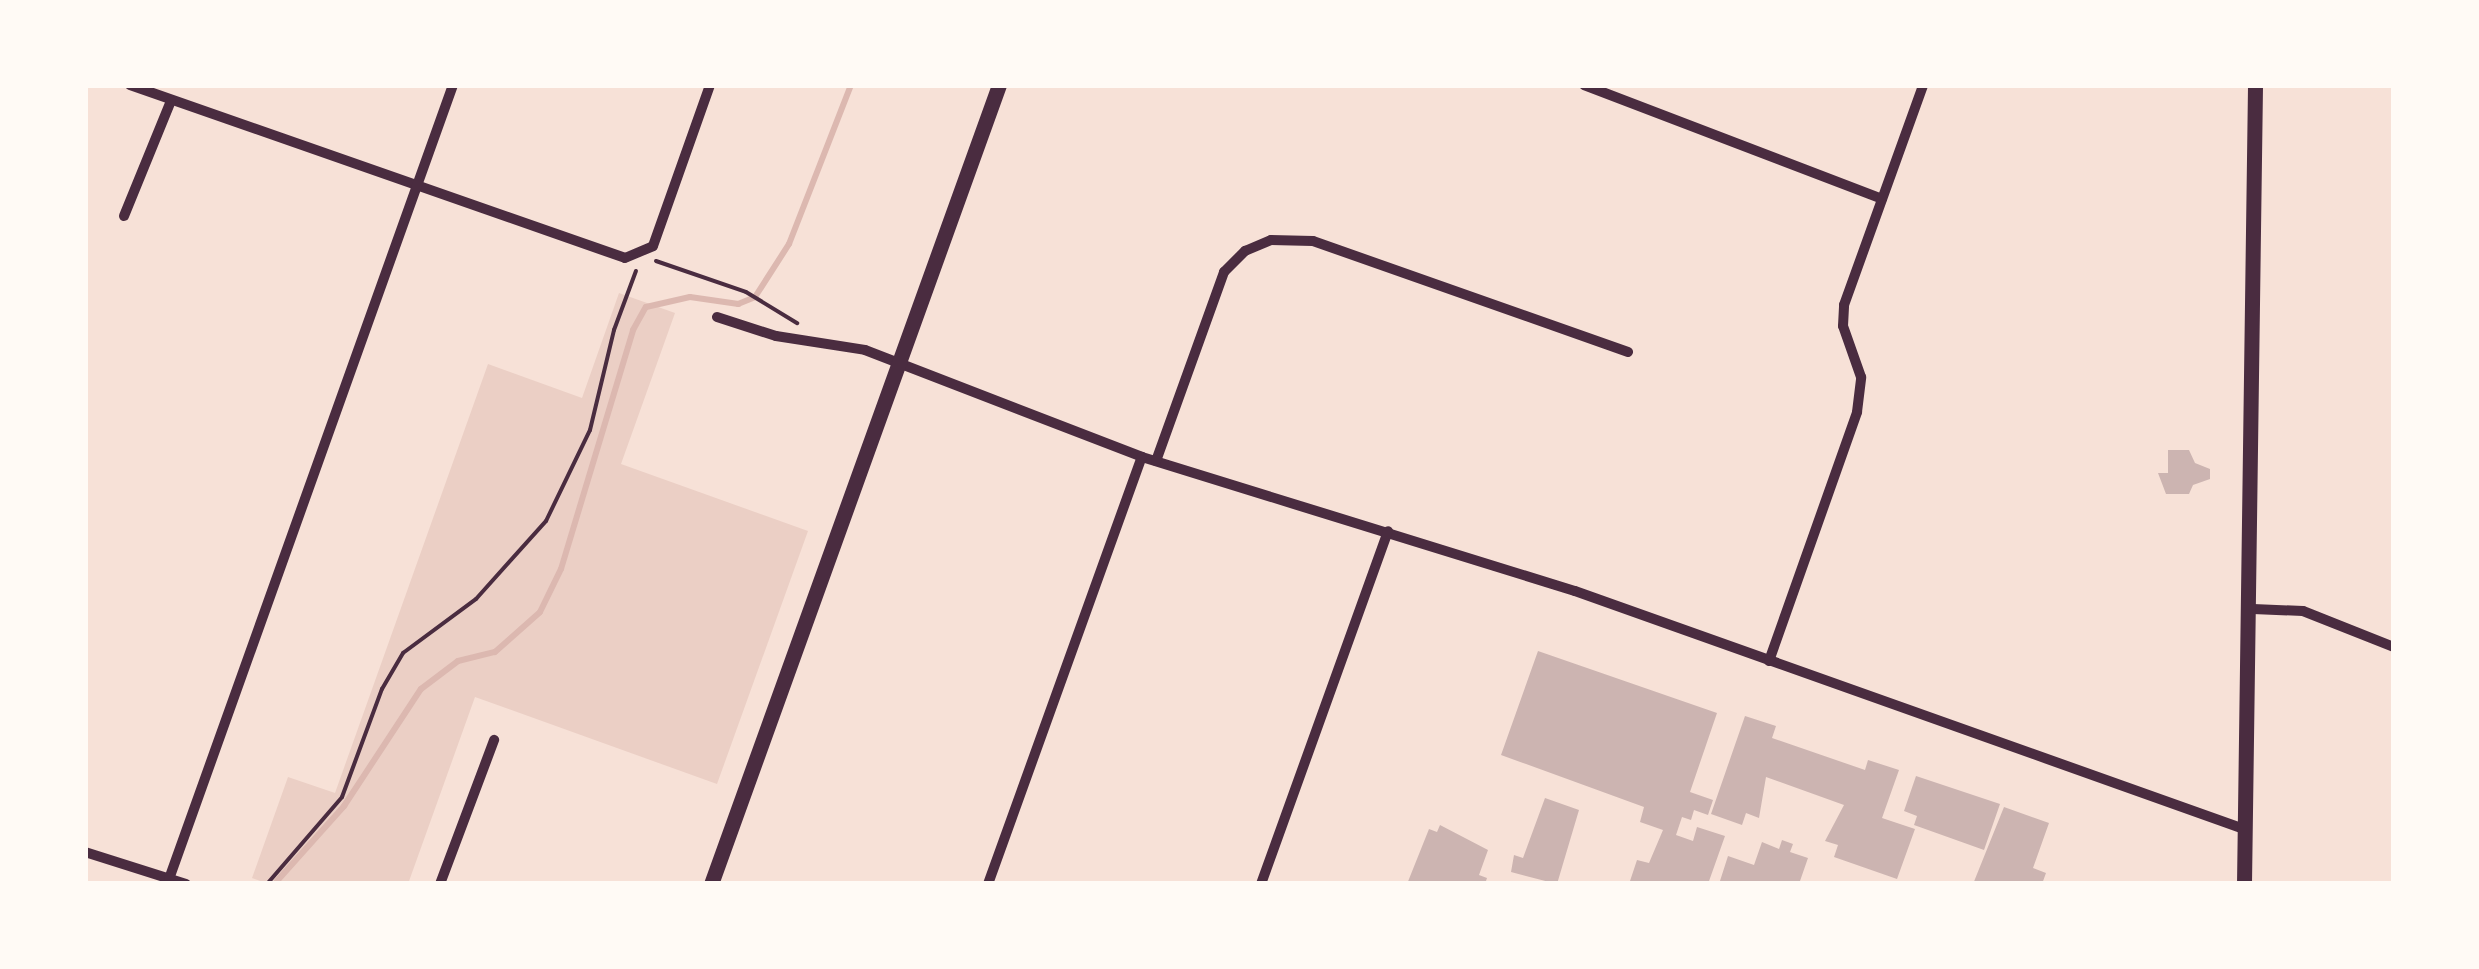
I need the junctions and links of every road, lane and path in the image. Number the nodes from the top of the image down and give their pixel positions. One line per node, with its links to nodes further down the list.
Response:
1 (130, 85): 8 (street)
2 (453, 85): 9 (street)
3 (710, 85): 12 (street)
4 (998, 85): 16 (main road)
5 (1584, 85): 10 (street)
6 (1923, 85): 10 (street)
7 (2255, 85): 20 (main road)
8 (171, 100): 9 (street); 11 (street)
9 (416, 188): 12 (street); 26 (street)
10 (1882, 199): 22 (street)
11 (124, 216)
12 (640, 254): 13 (path); 28 (path)
13 (768, 306)
14 (717, 317): 16 (street)
15 (1628, 352): 18 (street)
16 (898, 364): 17 (street); 30 (main road)
17 (1142, 456): 18 (street); 31 (street)
18 (1156, 461): 19 (street)
19 (1388, 531): 22 (street); 32 (street)
20 (2252, 608): 21 (street); 24 (main road)
21 (2394, 647)
22 (1769, 661): 24 (street)
23 (494, 740): 29 (street)
24 (2248, 831): 33 (main road)
25 (85, 852): 26 (street)
26 (169, 879): 27 (street)
27 (186, 884)
28 (267, 884)
29 (440, 884)
30 (711, 884)
31 (988, 884)
32 (1261, 884)
33 (2244, 884)

